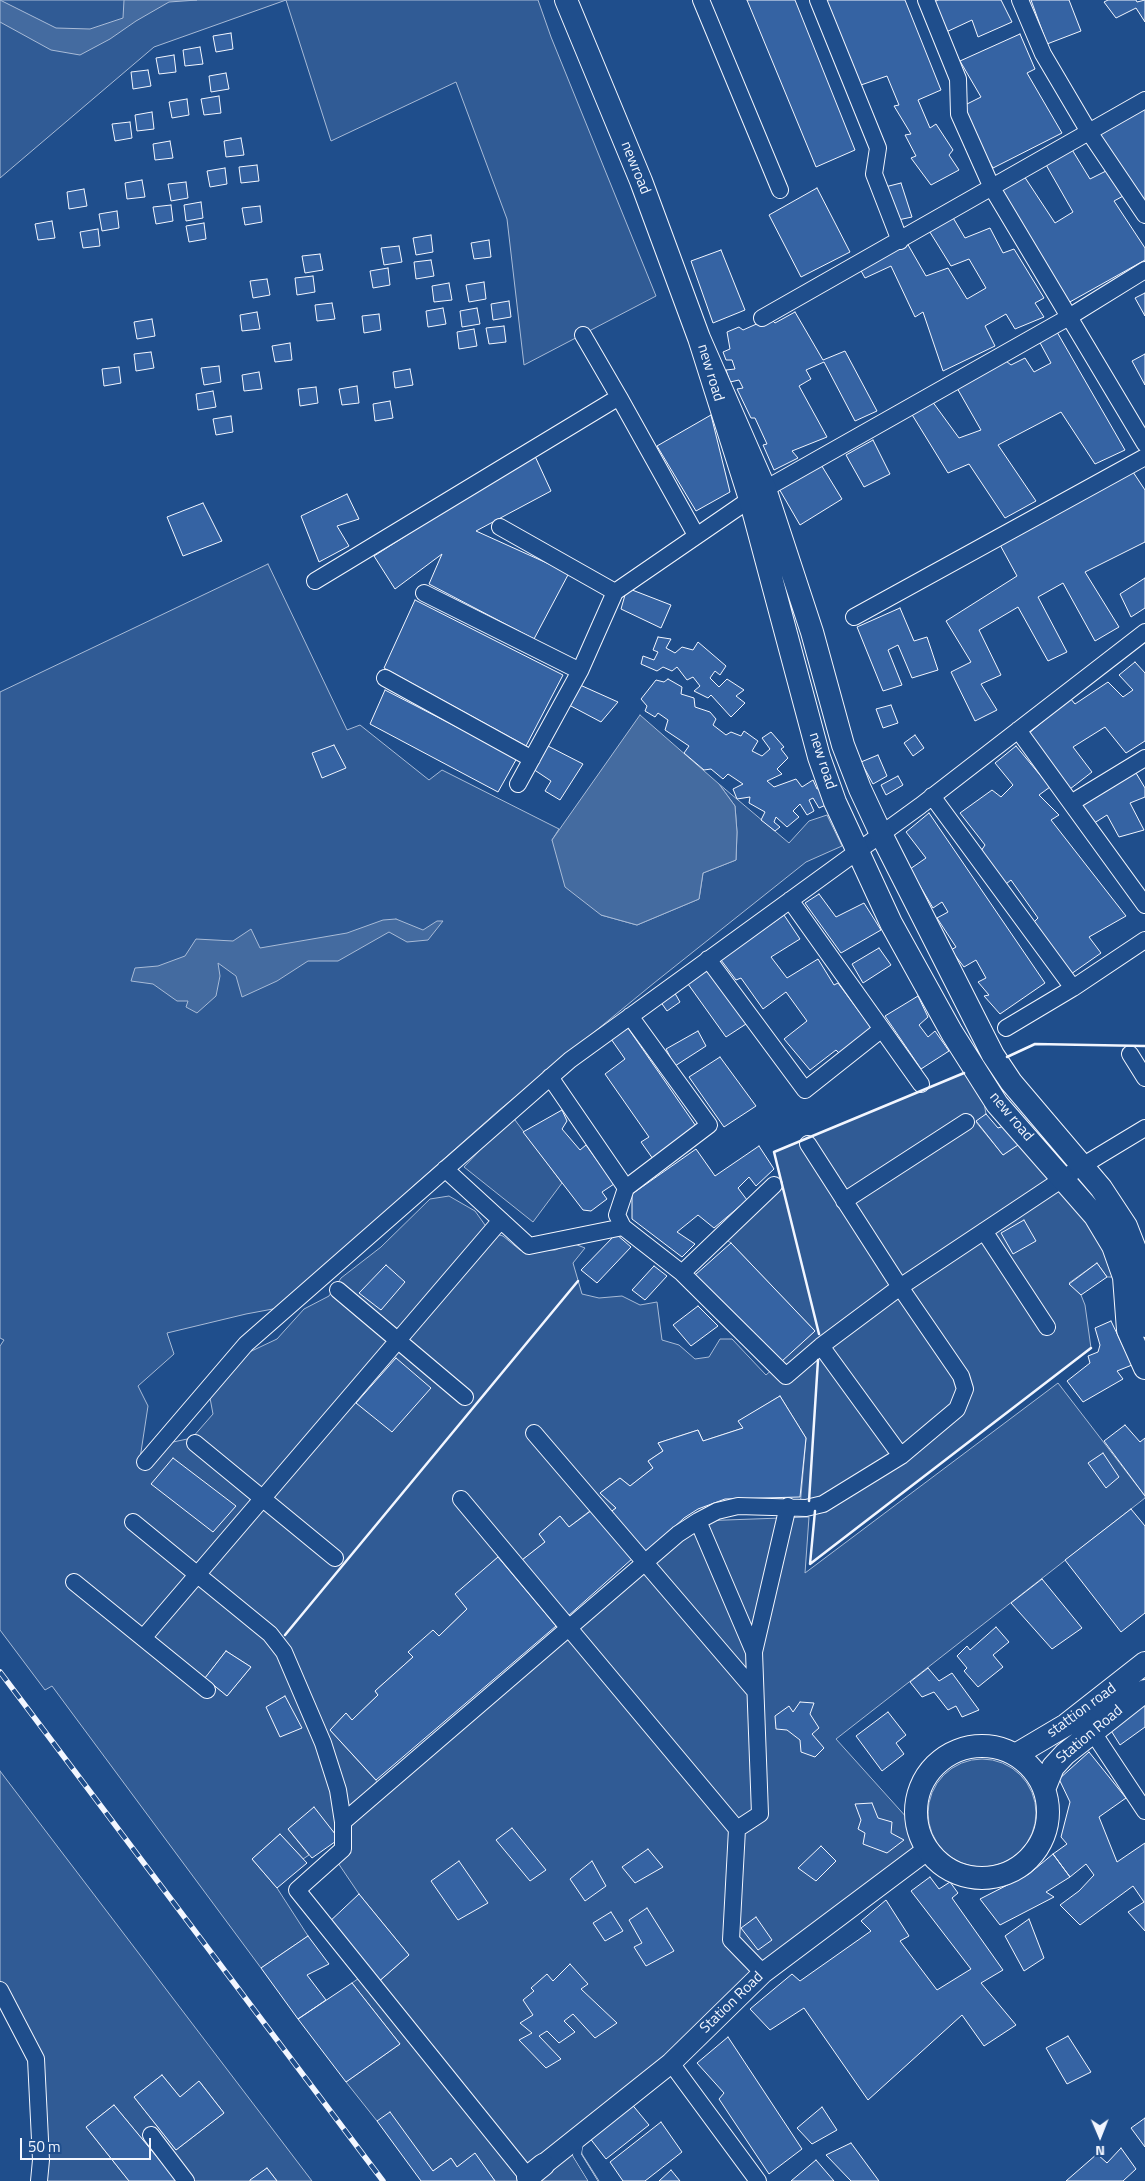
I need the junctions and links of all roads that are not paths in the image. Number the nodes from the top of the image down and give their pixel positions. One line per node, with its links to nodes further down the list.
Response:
1 (566, 0): 16 (main road, newroad)
2 (701, 0): 9 (street)
3 (818, 0): 11 (street)
4 (926, 0): 8 (street)
5 (1020, 0): 7 (street)
6 (1145, 100): 7 (street)
7 (1089, 132): 8 (street); 10 (street)
8 (992, 188): 11 (street); 13 (street)
9 (780, 190)
10 (1145, 215)
11 (900, 241): 14 (street)
12 (1145, 270): 13 (street)
13 (1070, 316): 18 (street); 20 (street)
14 (762, 318)
15 (583, 335): 17 (street)
16 (699, 338): 20 (main road, new road)
17 (619, 397): 22 (street); 23 (street)
18 (1145, 444)
19 (1145, 457): 26 (street)
20 (758, 494): 22 (street); 36 (main road, new road); 37 (main road, new road)
21 (500, 527): 24 (street)
22 (696, 535): 24 (street)
23 (316, 581)
24 (615, 592): 28 (street)
25 (424, 593): 28 (street)
26 (854, 617)
27 (1145, 632): 30 (street)
28 (580, 671): 32 (street)
29 (385, 678): 32 (street)
30 (1018, 730): 34 (street); 35 (street)
31 (1145, 758): 35 (street)
32 (532, 759): 33 (street)
33 (518, 784)
34 (932, 796): 36 (street); 42 (street)
35 (1071, 803): 39 (street)
36 (881, 834): 37 (street); 53 (main road, new road)
37 (858, 851): 38 (street); 55 (main road, new road)
38 (790, 900): 41 (street); 45 (street)
39 (1145, 905)
40 (1145, 940): 42 (street)
41 (708, 959): 43 (street); 45 (street)
42 (1073, 988): 44 (street)
43 (630, 1016): 47 (street); 57 (street)
44 (1006, 1028)
45 (882, 1029): 49 (street)
46 (1130, 1054): 48 (street)
47 (550, 1078): 54 (street); 57 (street)
48 (1145, 1078)
49 (921, 1084)
50 (966, 1122): 58 (street)
51 (1145, 1128): 53 (street)
52 (808, 1144): 58 (street)
53 (1082, 1166): 55 (street); 62 (main road, new road)
54 (445, 1169): 59 (street); 75 (street)
55 (1063, 1179): 61 (street); 62 (main road, new road)
56 (774, 1185): 63 (street)
57 (626, 1188): 60 (street)
58 (844, 1201): 64 (street)
59 (501, 1220): 60 (street); 68 (street)
60 (623, 1227): 63 (street)
61 (984, 1231): 64 (street); 67 (street)
62 (1134, 1260): 66 (main road, new road); 70 (main road, new road)
63 (682, 1274): 69 (street)
64 (900, 1287): 69 (street); 74 (street)
65 (338, 1290): 68 (street)
66 (1145, 1326)
67 (1047, 1327)
68 (398, 1340): 71 (street); 76 (street)
69 (821, 1346): 74 (street)
70 (1145, 1368)
71 (465, 1397)
72 (534, 1433): 82 (street)
73 (195, 1443): 76 (street)
74 (902, 1456): 78 (street)
75 (145, 1462)
76 (262, 1499): 81 (street); 83 (street)
77 (461, 1499): 85 (street)
78 (788, 1506): 79 (street); 87 (street)
79 (698, 1521): 82 (street); 87 (street)
80 (132, 1522): 83 (street)
81 (335, 1558)
82 (645, 1562): 85 (street); 91 (street)
83 (197, 1574): 86 (street); 96 (street)
84 (74, 1582): 86 (street)
85 (568, 1629): 96 (street); 97 (street)
86 (143, 1638): 89 (street)
87 (754, 1652): 91 (street)
88 (1145, 1663): 93 (main road, stattion road)
89 (207, 1690)
90 (1145, 1690): 92 (main road, Station Road)
91 (755, 1691): 97 (street)
92 (1092, 1731): 94 (main road, Station Road); 95 (street)
93 (1016, 1754): 94 (main road); 98 (main road)
94 (1045, 1787): 98 (main road)
95 (1145, 1811)
96 (342, 1822): 104 (street)
97 (737, 1829): 99 (street)
98 (927, 1850): 99 (street, Station Road)
99 (762, 1973): 101 (street, Station Road)
100 (0, 1990): 105 (street)
101 (671, 2063): 102 (street, Station Road); 108 (street)
102 (587, 2130): 104 (street, Station Road); 107 (lane)
103 (151, 2135): 106 (street)
104 (535, 2176)
105 (39, 2181)
106 (186, 2181)
107 (593, 2181)
108 (758, 2181)

